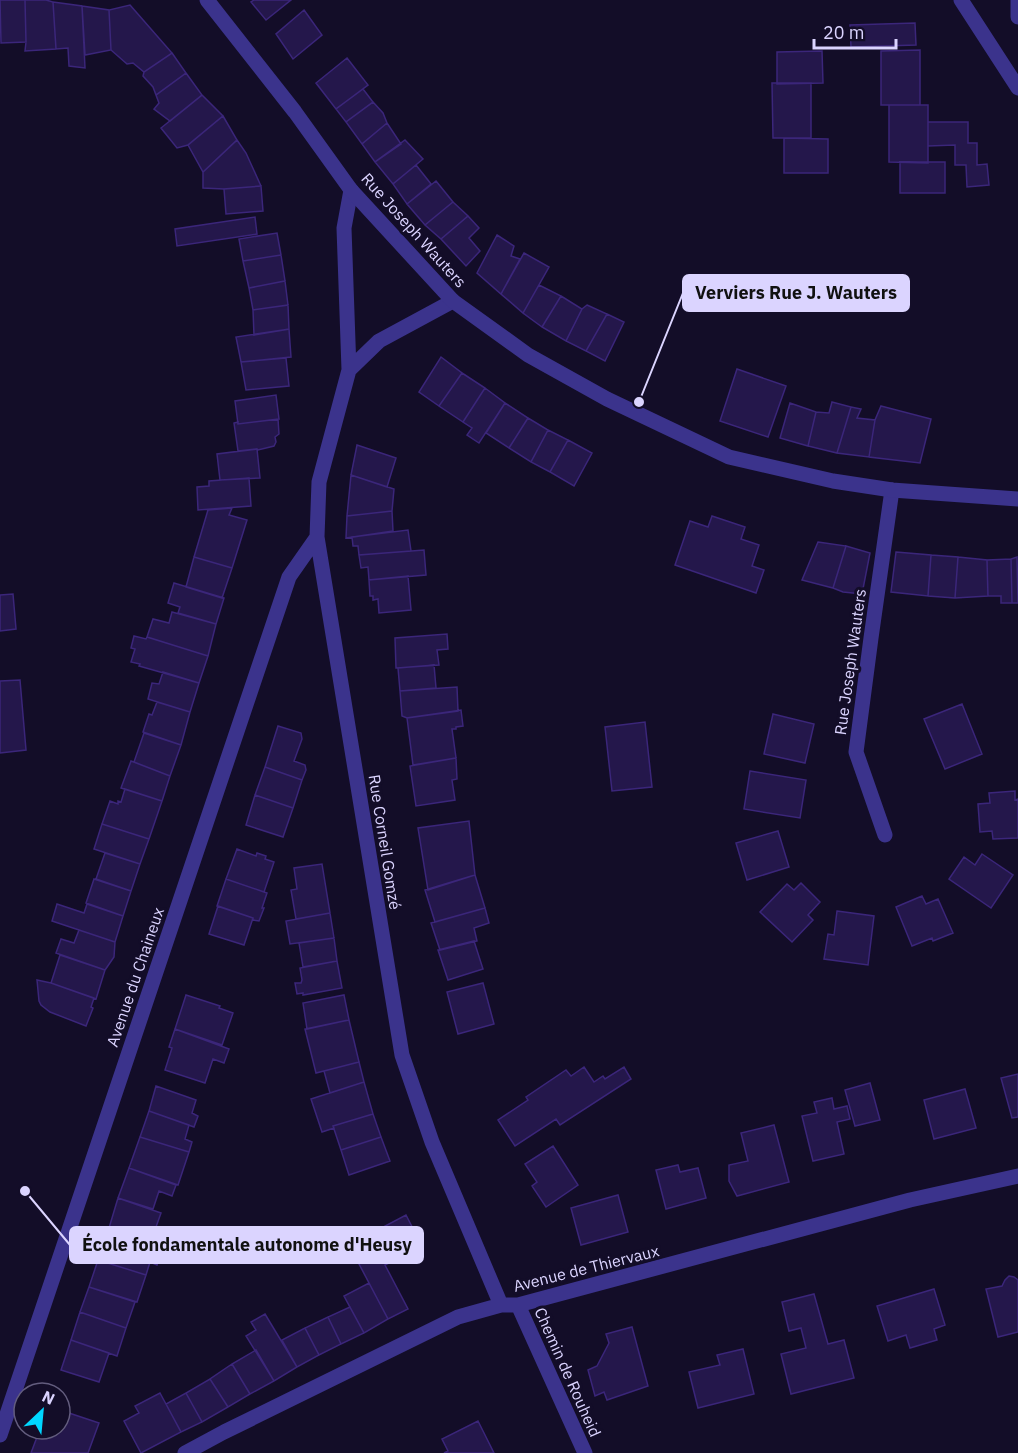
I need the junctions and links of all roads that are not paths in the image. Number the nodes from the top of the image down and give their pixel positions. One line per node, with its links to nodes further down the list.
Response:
1 (207, 0): 6 (street, Rue Joseph Wauters)
2 (961, 0): 5 (street)
3 (1018, 0): 4 (street)
4 (1018, 17)
5 (1018, 88)
6 (351, 190): 7 (street, Rue Joseph Wauters); 8 (street, Rue Corneil Gomzé)
7 (453, 301): 8 (street); 9 (street, Rue Joseph Wauters)
8 (349, 370): 11 (street, Rue Corneil Gomzé)
9 (892, 490): 10 (street, Rue Joseph Wauters); 12 (street, Rue Joseph Wauters)
10 (1018, 499)
11 (317, 537): 14 (street, Rue Corneil Gomzé); 16 (street, Avenue du Chaineux)
12 (885, 835)
13 (1018, 1176): 15 (street, Avenue de Thiervaux)
14 (501, 1305): 15 (street, Avenue de Thiervaux); 17 (street, Avenue de Thiervaux)
15 (518, 1305): 18 (street, Chemin de Rouheid)
16 (0, 1435)
17 (185, 1453)
18 (585, 1453)

